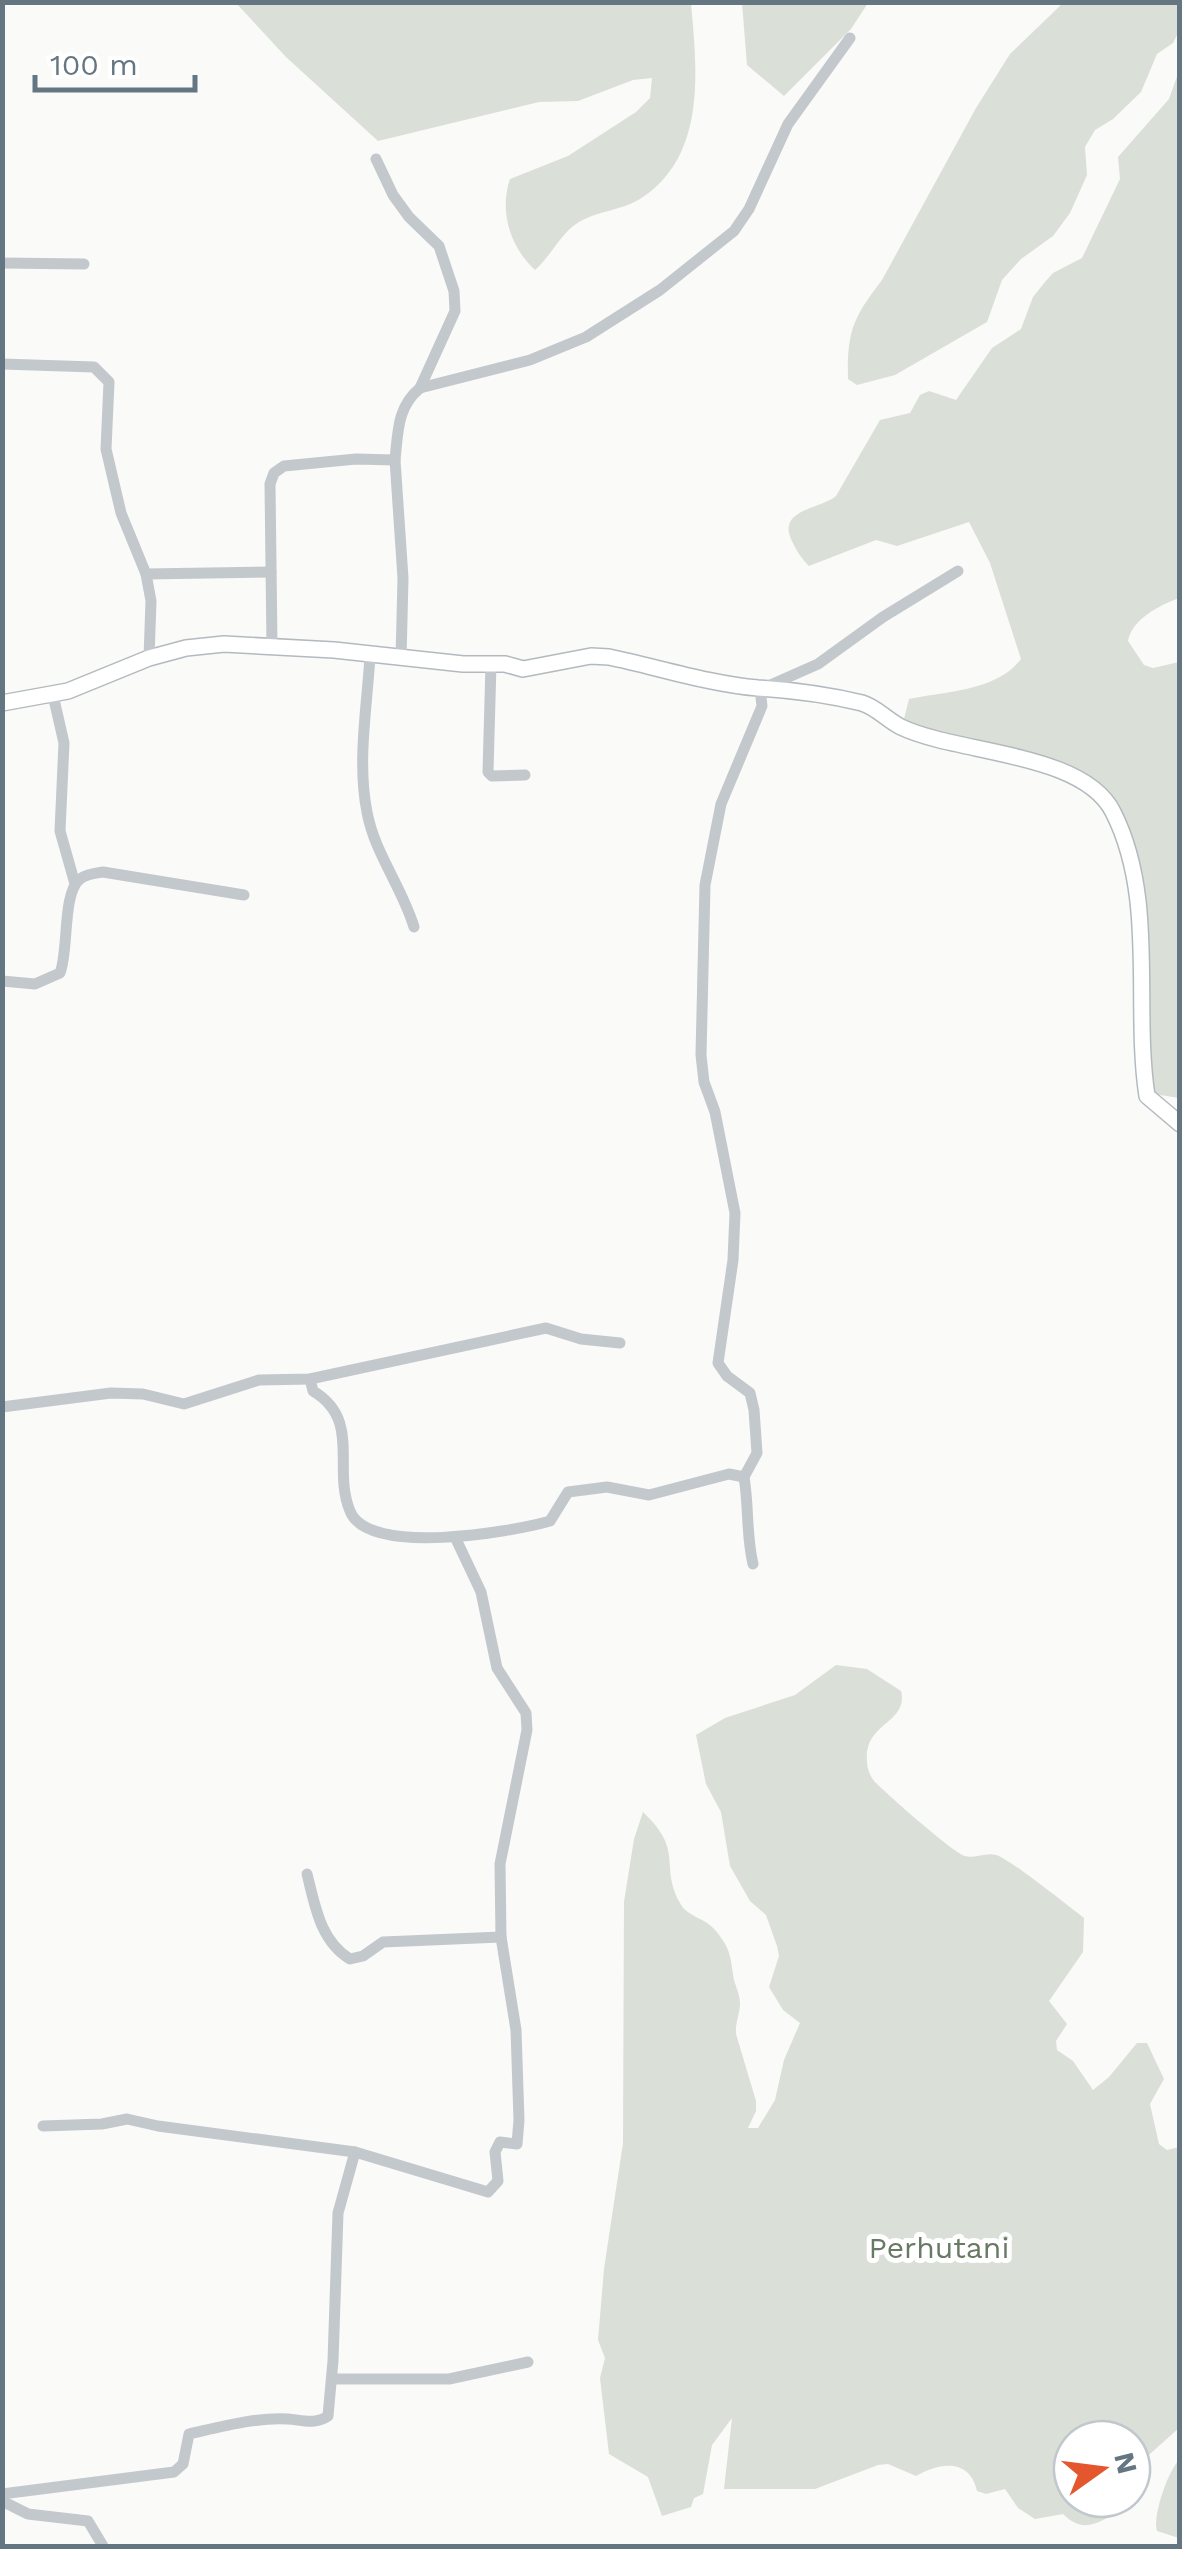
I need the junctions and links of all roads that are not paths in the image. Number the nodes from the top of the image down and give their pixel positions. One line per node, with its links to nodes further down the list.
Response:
1 (850, 38): 6 (street)
2 (376, 159): 6 (street)
3 (2, 263): 4 (street)
4 (84, 264)
5 (2, 364): 10 (street)
6 (420, 388): 7 (street)
7 (395, 460): 9 (street); 14 (street)
8 (958, 571): 16 (street)
9 (271, 572): 10 (street); 11 (street)
10 (146, 574): 13 (street)
11 (272, 646): 12 (street); 13 (street)
12 (370, 656): 14 (street); 22 (street)
13 (150, 658): 17 (street)
14 (401, 659): 15 (street)
15 (491, 664): 16 (street); 19 (street)
16 (763, 687): 24 (street); 28 (street)
17 (53, 694): 18 (street); 20 (street)
18 (2, 703)
19 (525, 775)
20 (75, 884): 21 (street); 23 (street)
21 (244, 895)
22 (414, 927)
23 (2, 981)
24 (1180, 1124)
25 (620, 1343): 26 (street)
26 (310, 1379): 27 (street); 29 (street)
27 (2, 1407)
28 (744, 1477): 29 (street); 30 (street)
29 (455, 1537): 32 (street)
30 (754, 1564)
31 (307, 1874): 32 (street)
32 (500, 1937): 34 (street)
33 (43, 2126): 34 (street)
34 (355, 2152): 36 (street)
35 (528, 2362): 36 (street)
36 (332, 2379): 37 (street)
37 (2, 2497): 38 (street)
38 (103, 2546)

